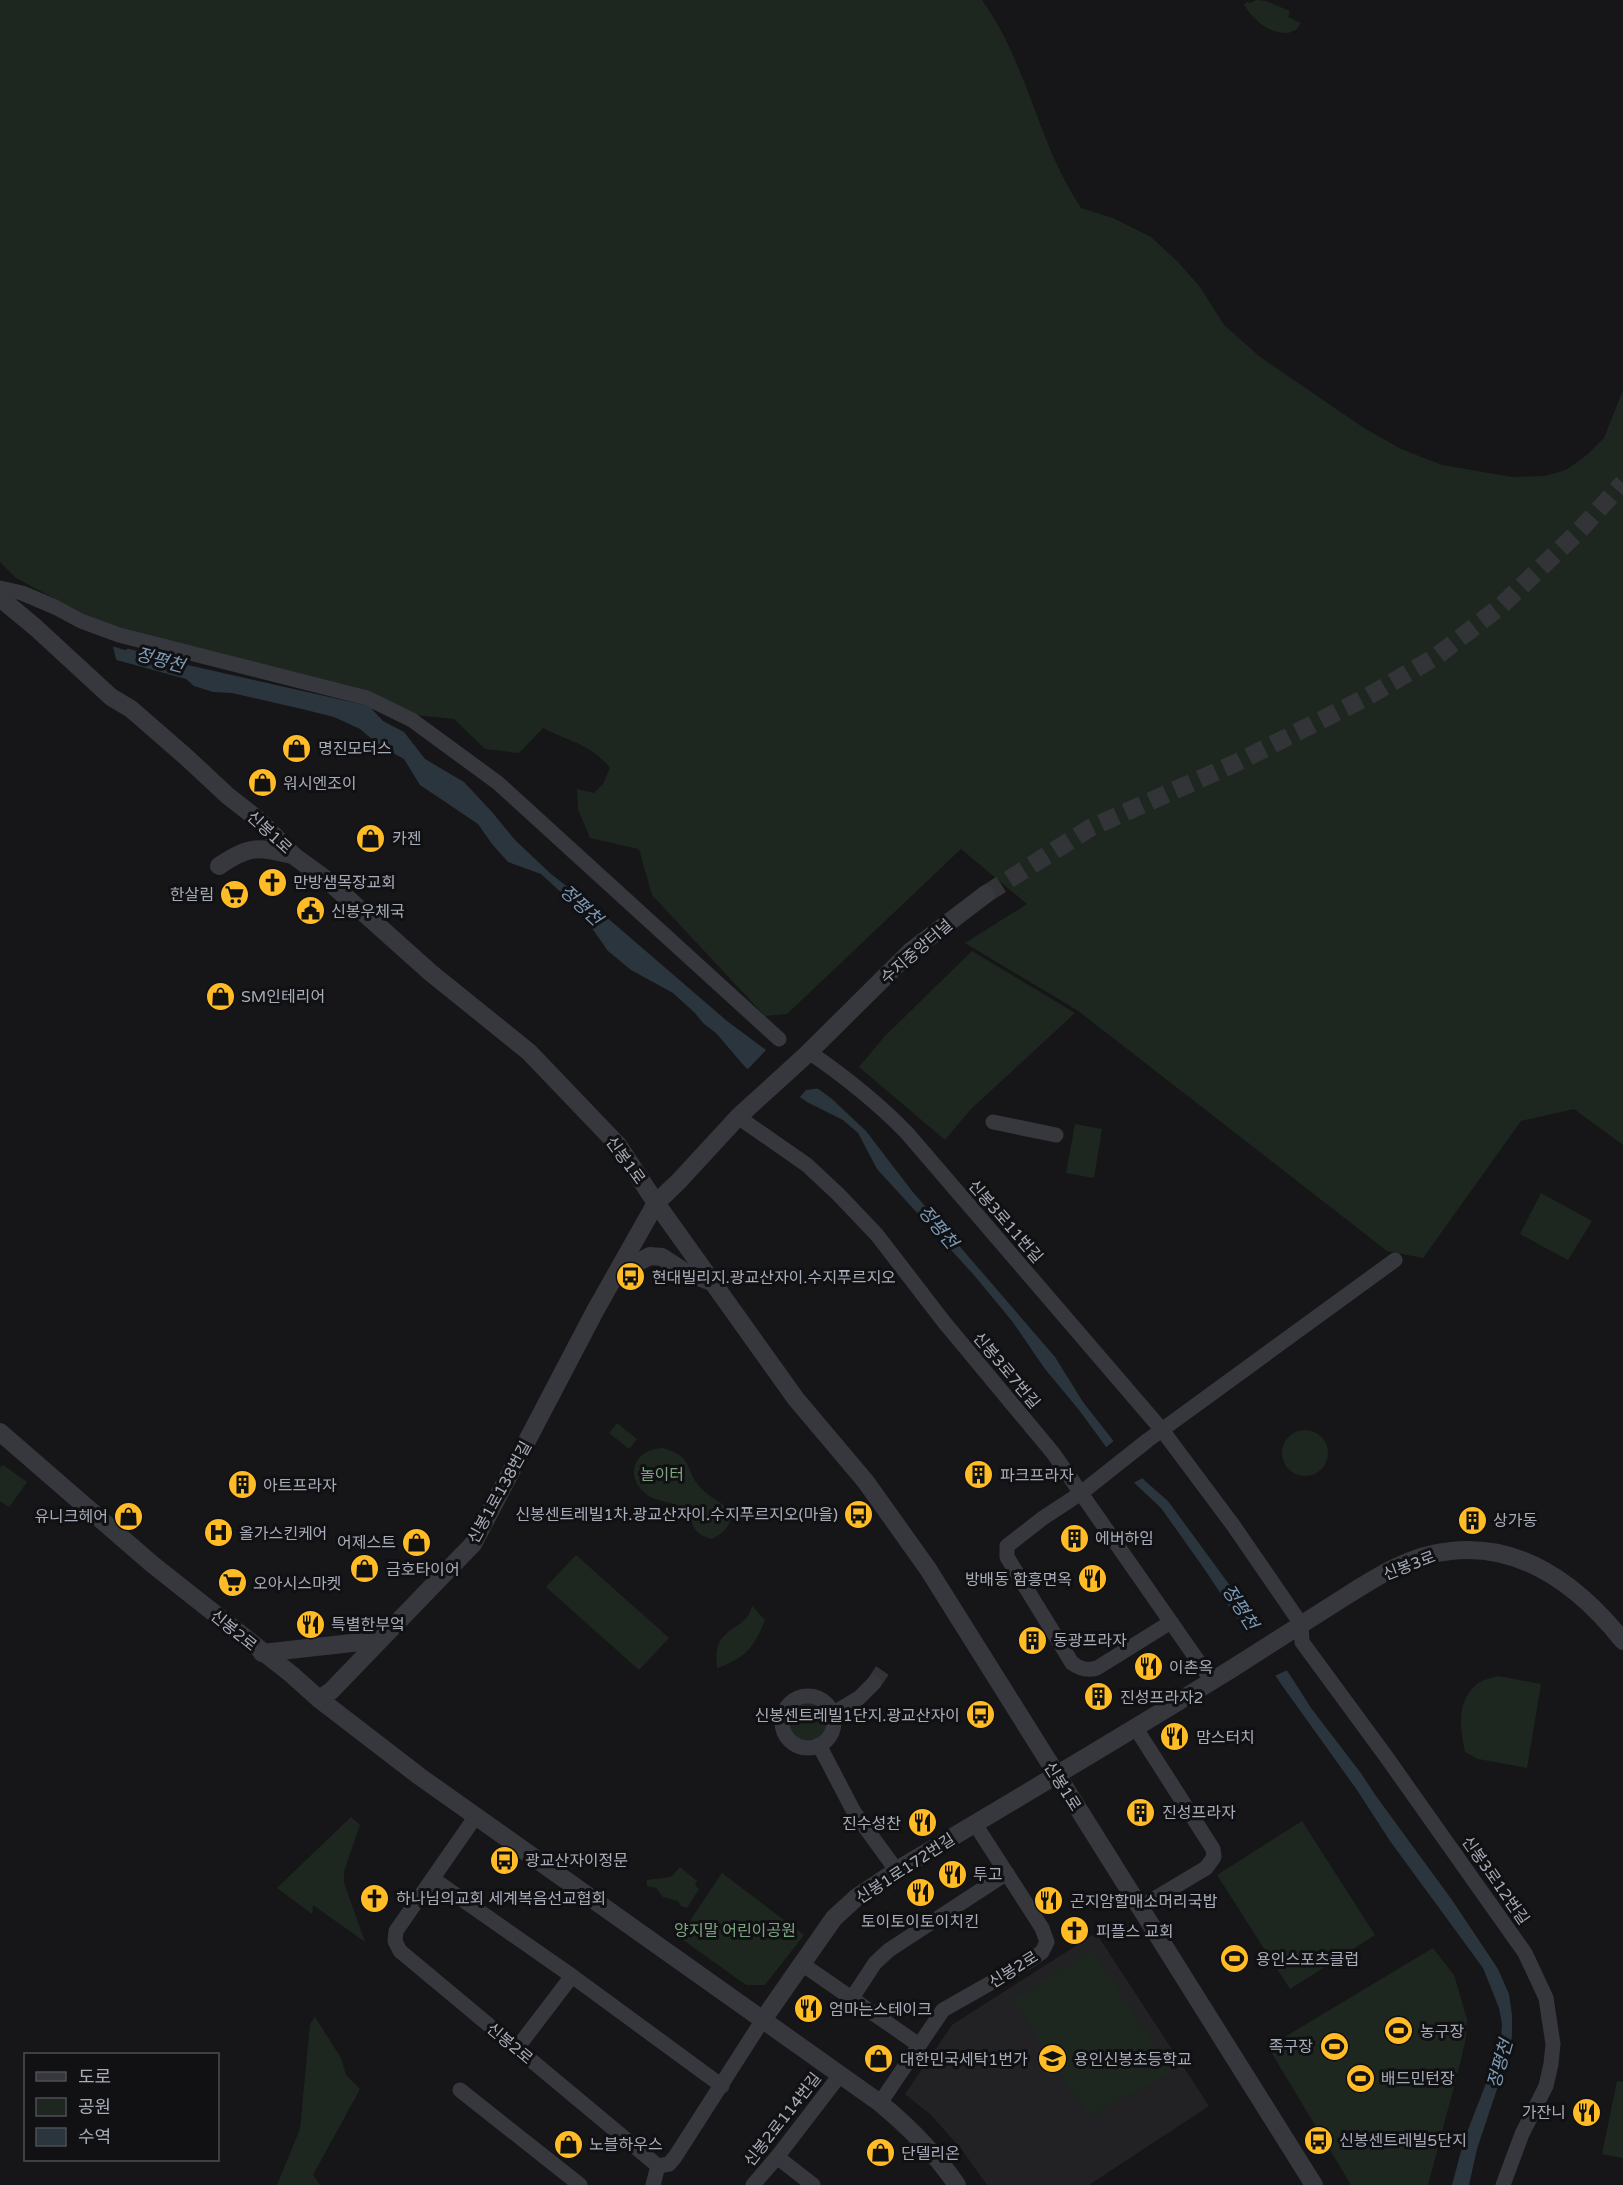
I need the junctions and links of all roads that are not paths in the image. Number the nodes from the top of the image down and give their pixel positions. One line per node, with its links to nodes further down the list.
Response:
1 (0, 588): 6 (street)
2 (0, 598): 3 (street, 신봉1로)
3 (294, 856): 4 (street); 11 (street, 신봉1로)
4 (219, 866)
5 (986, 894): 7 (street, 수지중앙터널)
6 (779, 1040)
7 (805, 1055): 8 (street); 15 (street, 신봉3로11번길)
8 (738, 1117): 11 (street); 17 (street, 신봉3로7번길)
9 (993, 1122): 10 (street)
10 (1056, 1135)
11 (656, 1203): 13 (street, 신봉1로138번길); 14 (street, 신봉1로)
12 (1395, 1260): 15 (street)
13 (616, 1274): 14 (street); 20 (street, 신봉1로138번길)
14 (712, 1282): 29 (street, 신봉1로)
15 (1162, 1430): 17 (street); 19 (street, 신봉3로11번길)
16 (0, 1432): 22 (street, 신봉2로)
17 (1081, 1493): 18 (street, 신봉3로7번길); 18 (street)
18 (1170, 1622): 23 (street, 신봉3로7번길)
19 (1294, 1629): 21 (street, 신봉3로); 23 (street, 신봉3로); 54 (street, 신봉3로12번길)
20 (379, 1640): 22 (street); 25 (street, 신봉1로138번길)
21 (1623, 1641)
22 (262, 1653): 25 (street, 신봉2로)
23 (1212, 1681): 27 (street)
24 (874, 1683): 26 (street)
25 (319, 1699): 30 (street, 신봉2로)
26 (832, 1714): 28 (street); 28 (street)
27 (1135, 1727): 29 (street); 35 (street)
28 (819, 1745): 32 (street)
29 (1056, 1775): 31 (street, 신봉1로172번길); 35 (street, 신봉1로)
30 (476, 1816): 34 (street, 신봉2로); 39 (street, 신봉2로)
31 (975, 1824): 32 (street, 신봉1로172번길); 33 (street, 신봉2로)
32 (897, 1871): 36 (street, 신봉1로172번길)
33 (1007, 1874): 38 (street); 40 (street, 신봉2로)
34 (433, 1879): 37 (street); 41 (street, 신봉2로)
35 (1139, 1908): 53 (street, 신봉1로)
36 (802, 1964): 38 (street); 39 (street, 신봉1로172번길)
37 (572, 1976): 41 (street); 43 (street)
38 (852, 1998): 40 (street)
39 (762, 2021): 42 (street, 신봉2로); 43 (street)
40 (919, 2045): 45 (street, 신봉2로)
41 (517, 2048): 47 (street, 신봉2로)
42 (840, 2075): 45 (street, 신봉2로); 46 (street, 신봉2로114번길)
43 (722, 2086): 47 (street)
44 (460, 2090): 48 (street)
45 (880, 2103): 52 (street, 신봉2로)
46 (777, 2157): 50 (street, 신봉2로114번길); 51 (street)
47 (658, 2166): 49 (street)
48 (580, 2185)
49 (653, 2185)
50 (753, 2185)
51 (813, 2185)
52 (957, 2185)
53 (1314, 2185)
54 (1503, 2185)

